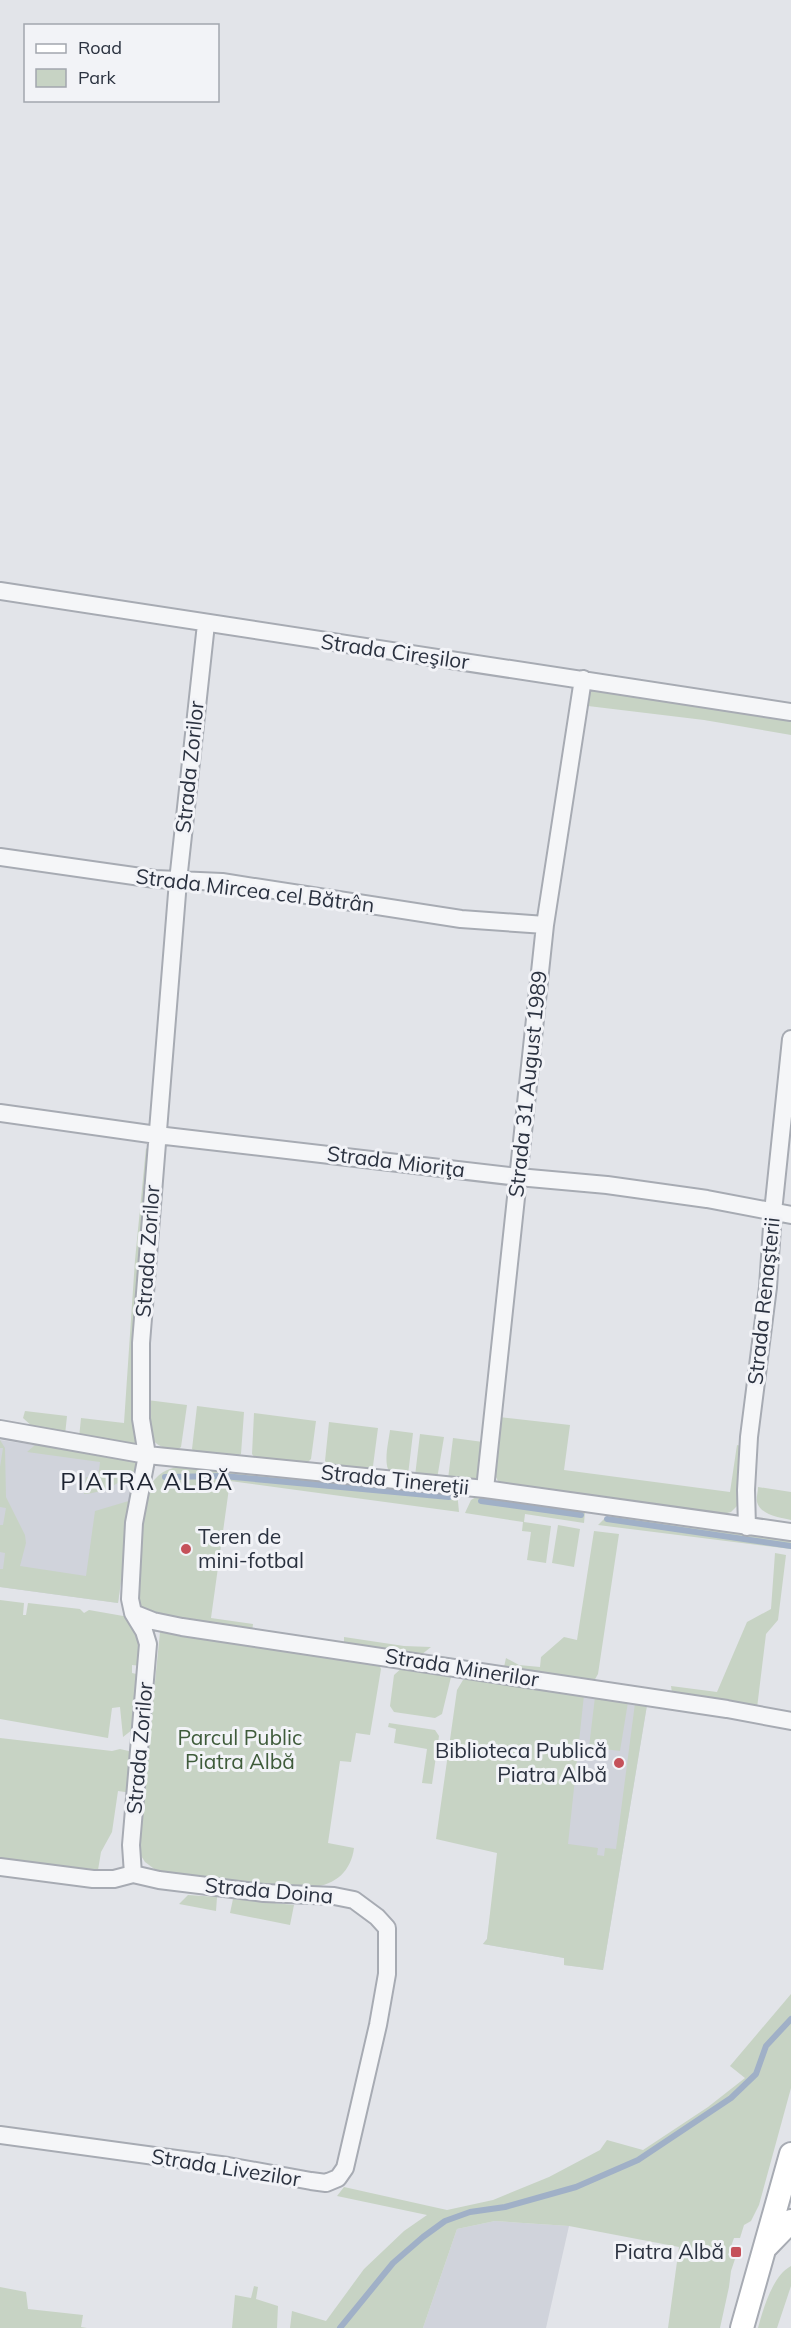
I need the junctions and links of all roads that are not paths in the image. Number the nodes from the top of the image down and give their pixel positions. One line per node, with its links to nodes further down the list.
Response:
1 (0, 591): 2 (street, Strada Cireşilor)
2 (206, 624): 3 (street, Strada Cireşilor); 6 (street, Strada Zorilor)
3 (583, 680): 4 (street, Strada Cireşilor); 7 (street, Strada 31 August 1989)
4 (791, 712)
5 (0, 857): 6 (street, Strada Mircea cel Bătrân)
6 (178, 881): 7 (street, Strada Mircea cel Bătrân); 10 (street, Strada Zorilor)
7 (545, 925): 11 (street, Strada 31 August 1989)
8 (791, 1039): 12 (street, Strada Renaşterii)
9 (0, 1113): 10 (street, Strada Mioriţa)
10 (157, 1135): 11 (street, Strada Mioriţa); 15 (street, Strada Zorilor)
11 (518, 1177): 12 (street, Strada Mioriţa); 16 (street, Strada 31 August 1989)
12 (773, 1212): 13 (street, Strada Mioriţa); 17 (street, Strada Renaşterii)
13 (791, 1215)
14 (0, 1429): 15 (street, Strada Tinereţii)
15 (147, 1455): 16 (street, Strada Tinereţii); 19 (street, Strada Zorilor)
16 (485, 1489): 17 (street, Strada Tinereţii)
17 (747, 1527): 18 (street, Strada Tinereţii)
18 (791, 1532)
19 (134, 1613): 20 (street, Strada Minerilor); 22 (street, Strada Zorilor)
20 (791, 1722)
21 (0, 1867): 22 (street, Strada Doina)
22 (133, 1874): 23 (street, Strada Doina)
23 (368, 2069): 24 (street, Strada Livezilor)
24 (0, 2135)
25 (791, 2154): 27 (main road)
26 (791, 2221): 27 (main road)
27 (766, 2247): 28 (main road)
28 (742, 2328)

